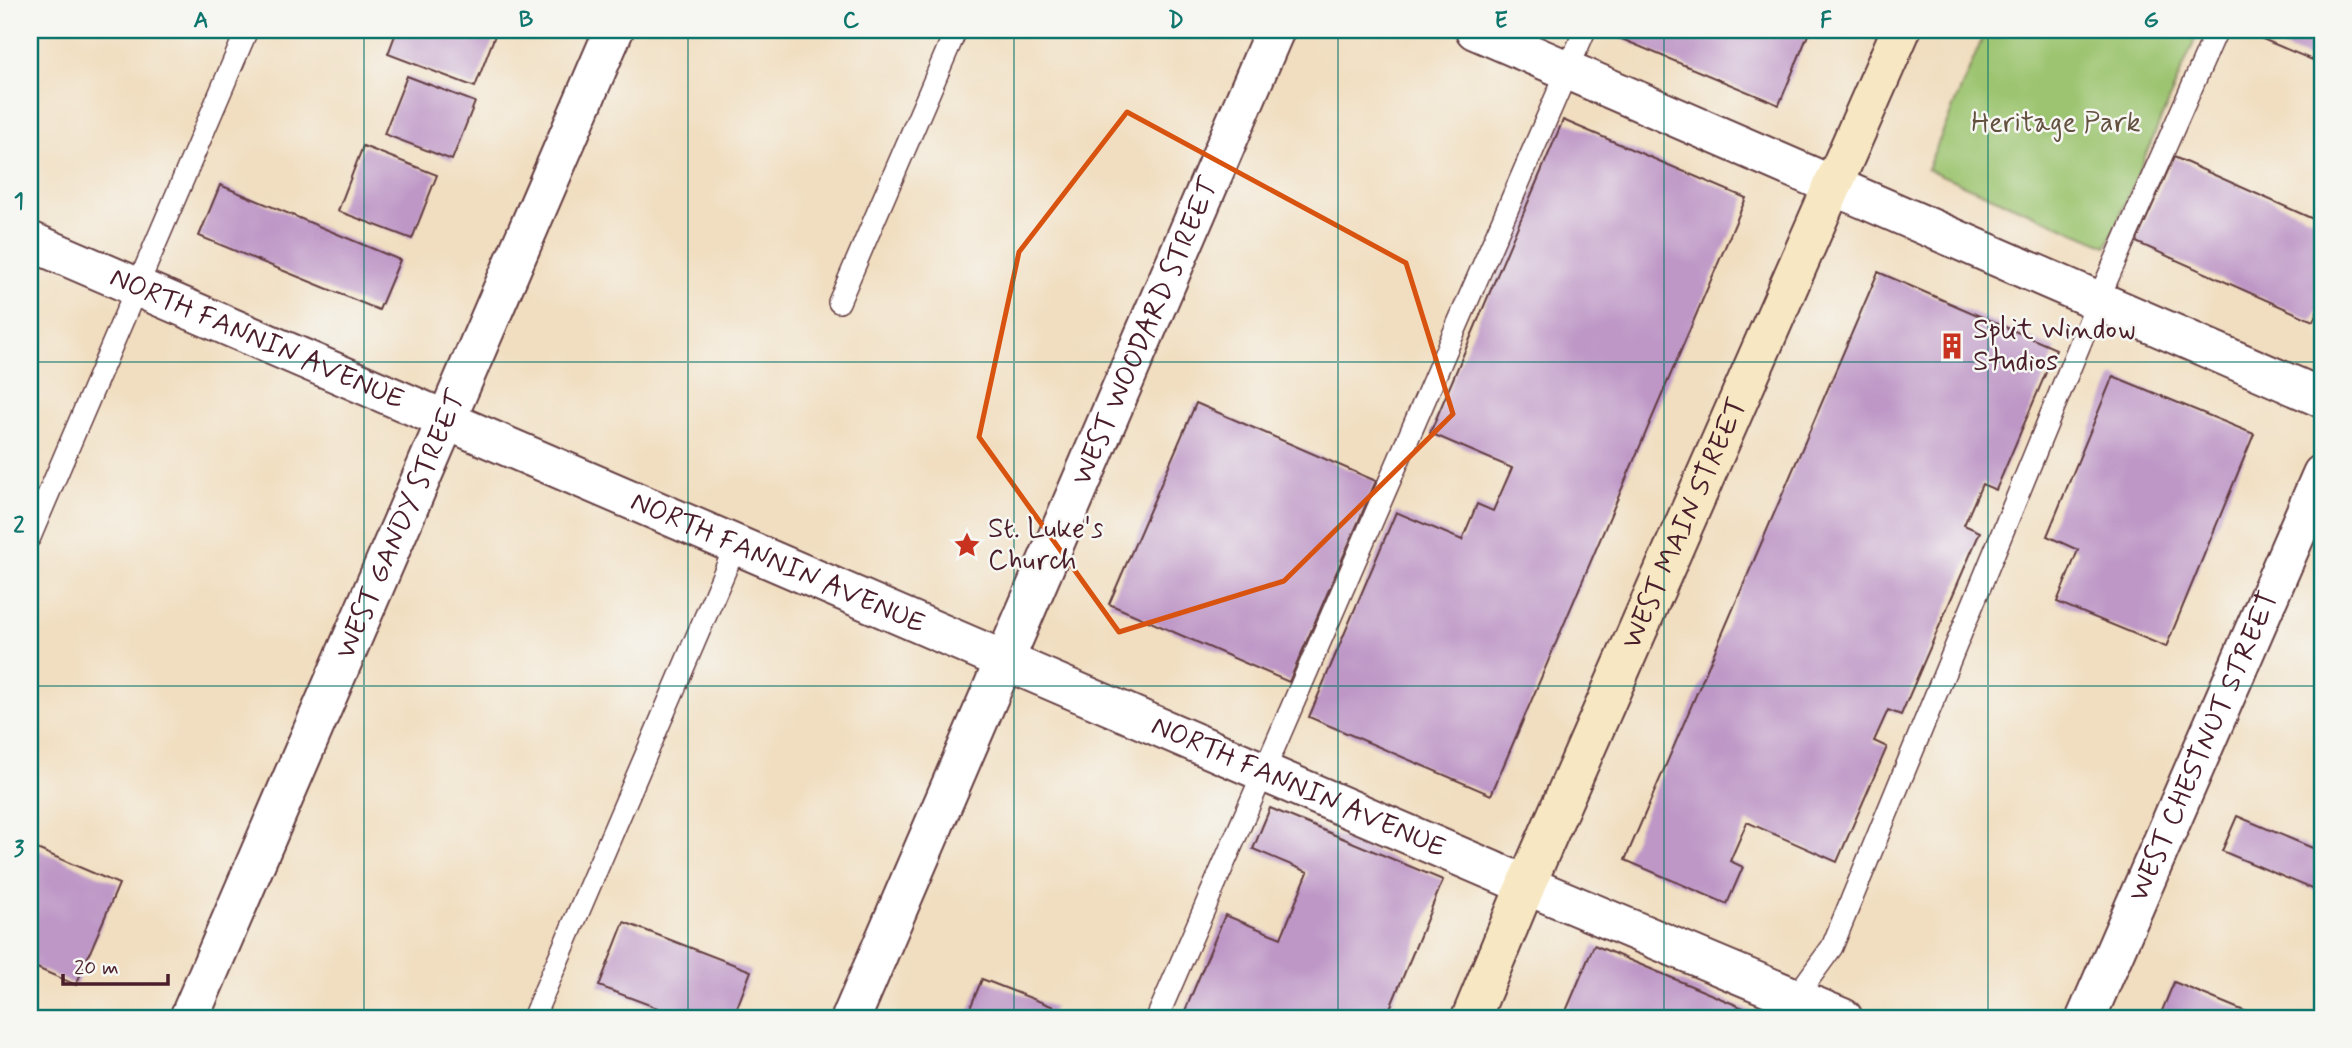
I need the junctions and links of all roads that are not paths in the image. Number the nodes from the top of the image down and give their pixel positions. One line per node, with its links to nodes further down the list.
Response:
1 (247, 30): 12 (lane)
2 (614, 30): 16 (street, WEST GANDY STREET)
3 (956, 30): 14 (lane)
4 (1275, 30): 20 (street, WEST WOODARD STREET)
5 (1475, 30): 9 (street)
6 (1585, 30): 9 (lane)
7 (1901, 30): 10 (main road, WEST MAIN STREET)
8 (2217, 30): 13 (lane)
9 (1568, 70): 10 (street); 21 (lane)
10 (1835, 185): 13 (street); 22 (main road, WEST MAIN STREET)
11 (30, 241): 12 (street, NORTH FANNIN AVENUE)
12 (137, 287): 16 (street, NORTH FANNIN AVENUE); 18 (lane)
13 (2098, 300): 15 (street); 23 (lane)
14 (839, 302)
15 (2322, 398)
16 (446, 421): 19 (street, NORTH FANNIN AVENUE); 24 (street, WEST GANDY STREET)
17 (2322, 474): 30 (street, WEST CHESTNUT STREET)
18 (30, 537)
19 (736, 545): 20 (street, NORTH FANNIN AVENUE); 25 (lane)
20 (1004, 661): 21 (street, NORTH FANNIN AVENUE); 26 (street, WEST WOODARD STREET)
21 (1264, 772): 22 (street, NORTH FANNIN AVENUE); 27 (lane)
22 (1526, 886): 23 (street, NORTH FANNIN AVENUE); 28 (main road, WEST MAIN STREET)
23 (1791, 1008): 29 (street, NORTH FANNIN AVENUE)
24 (189, 1018)
25 (533, 1018)
26 (851, 1018)
27 (1157, 1018)
28 (1471, 1018)
29 (1843, 1018)
30 (2086, 1018)

